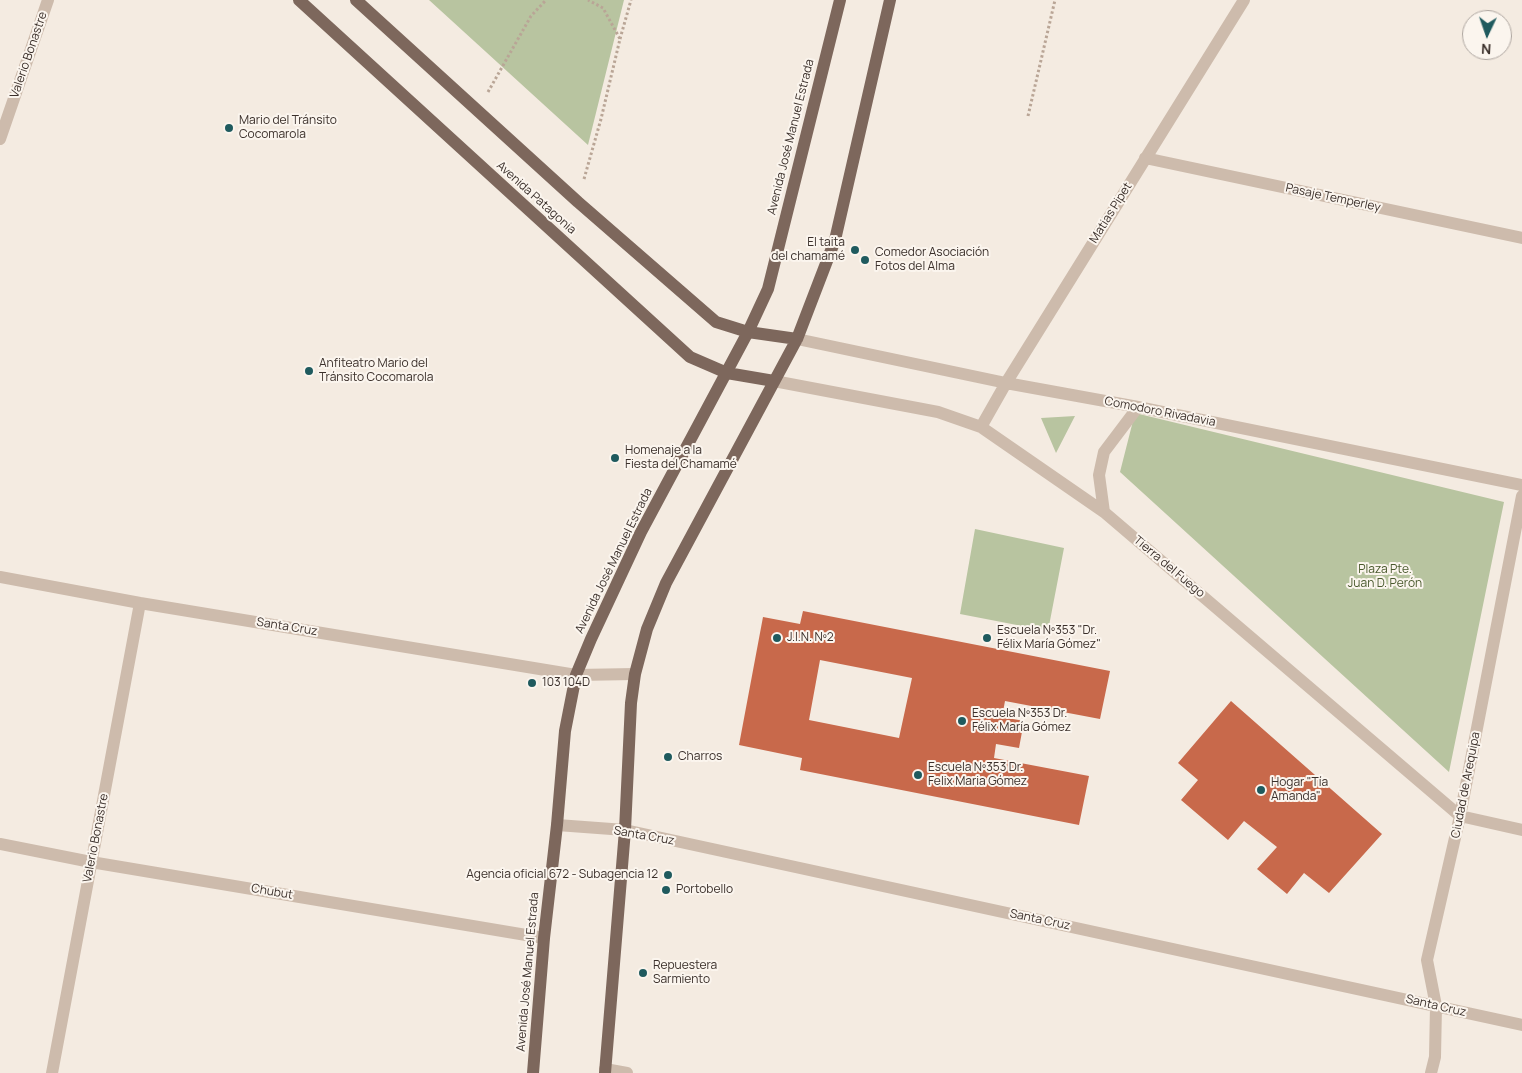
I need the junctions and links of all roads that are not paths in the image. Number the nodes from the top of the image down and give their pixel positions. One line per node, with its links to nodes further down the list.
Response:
1 (48, 0): 7 (street, Valerio Bonastre)
2 (299, 0): 12 (main road, Avenida Patagonia)
3 (356, 0): 10 (main road, Avenida Patagonia)
4 (840, 0): 10 (main road, Avenida José Manuel Estrada)
5 (890, 0): 11 (main road)
6 (1244, 0): 8 (street, Matias Pipet)
7 (0, 139)
8 (1145, 158): 9 (street, Pasaje Temperley); 14 (street, Matias Pipet)
9 (1522, 238)
10 (748, 332): 11 (main road, Avenida Patagonia); 12 (main road, Avenida José Manuel Estrada)
11 (798, 339): 13 (main road); 14 (street, Comodoro Rivadavia)
12 (727, 373): 13 (main road, Avenida Patagonia); 23 (main road, Avenida José Manuel Estrada)
13 (774, 381): 16 (street, Tierra del Fuego); 22 (main road)
14 (1006, 383): 15 (street, Comodoro Rivadavia); 16 (street, Matias Pipet)
15 (1138, 407): 17 (street, Comodoro Rivadavia); 19 (street)
16 (981, 427): 19 (street, Tierra del Fuego)
17 (1522, 485)
18 (1522, 496): 24 (street, Ciudad de Arequipa)
19 (1104, 512): 24 (street, Tierra del Fuego)
20 (0, 577): 21 (street, Santa Cruz)
21 (140, 603): 23 (street, Santa Cruz); 29 (street, Valerio Bonastre)
22 (635, 674): 23 (street, Santa Cruz); 26 (main road)
23 (576, 675): 25 (main road, Avenida José Manuel Estrada)
24 (1460, 816): 27 (street, Tierra del Fuego); 31 (street, Ciudad de Arequipa)
25 (557, 825): 26 (street, Santa Cruz); 30 (main road, Avenida José Manuel Estrada)
26 (625, 830): 31 (street, Santa Cruz); 33 (main road)
27 (1522, 830)
28 (0, 844): 29 (street, Chubut)
29 (91, 862): 30 (street, Chubut); 34 (street, Valerio Bonastre)
30 (544, 938): 35 (main road, Avenida José Manuel Estrada)
31 (1436, 1006): 32 (street, Santa Cruz); 37 (street, Ciudad de Arequipa)
32 (1522, 1025)
33 (605, 1071): 36 (street)
34 (52, 1073)
35 (533, 1073)
36 (626, 1073)
37 (1431, 1073)

